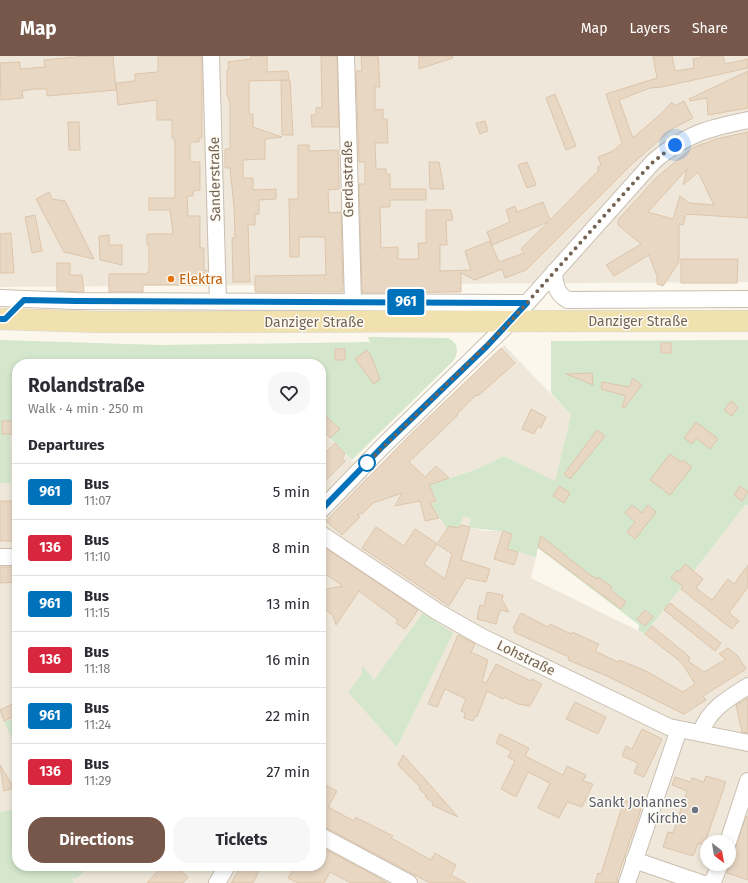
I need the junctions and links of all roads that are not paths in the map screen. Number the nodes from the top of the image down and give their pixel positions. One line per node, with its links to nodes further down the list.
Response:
1 (212, 56): 8 (street, Sanderstraße)
2 (346, 56): 9 (street, Gerdastraße)
3 (748, 120): 4 (street)
4 (554, 272): 6 (street, Danziger Straße); 10 (street)
5 (0, 298): 7 (street)
6 (748, 299)
7 (24, 300): 8 (street); 11 (street)
8 (218, 302): 9 (street)
9 (353, 302): 10 (street)
10 (527, 303): 13 (street)
11 (3, 319): 13 (main road, Danziger Straße)
12 (748, 321): 13 (main road, Danziger Straße)
13 (510, 322): 14 (street)
14 (326, 505)
15 (326, 537): 19 (street, Lohstraße)
16 (0, 557): 17 (street)
17 (12, 557)
18 (748, 686): 20 (street)
19 (679, 729): 20 (street, Lohstraße); 25 (street)
20 (701, 732): 21 (street, Lohstraße)
21 (748, 743)
22 (748, 781): 23 (street)
23 (730, 835)
24 (326, 839): 29 (street)
25 (634, 860): 30 (street); 31 (street)
26 (224, 871): 28 (street)
27 (717, 871): 32 (street)
28 (217, 883)
29 (409, 883)
30 (626, 883)
31 (701, 883)
32 (710, 883)

